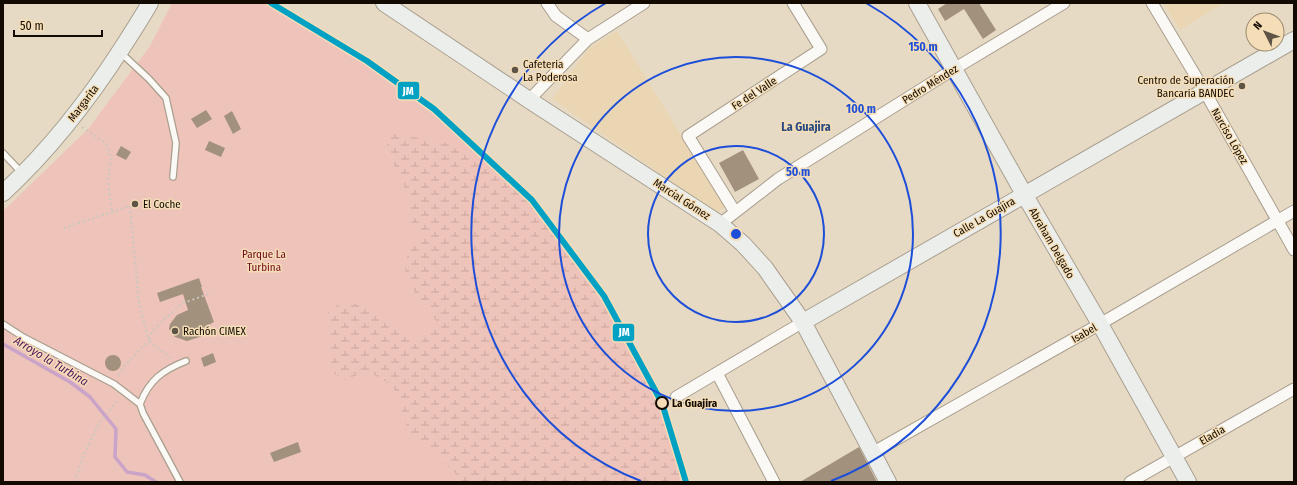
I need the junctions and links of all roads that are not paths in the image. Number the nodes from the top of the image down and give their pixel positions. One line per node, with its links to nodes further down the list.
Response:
1 (150, 3): 11 (main road, Margarita)
2 (384, 3): 14 (main road, Marcial Gómez)
3 (547, 3): 9 (street)
4 (644, 3): 9 (street)
5 (793, 3): 21 (street, Fe del Valle)
6 (917, 3): 12 (main road, Abraham Delgado)
7 (1064, 3): 12 (street, Pedro Méndez)
8 (1152, 3): 13 (street, Narciso López)
9 (588, 39): 14 (street)
10 (1294, 40): 13 (main road, Calle La Guajira)
11 (120, 51): 16 (main road, Margarita); 17 (lane)
12 (954, 69): 19 (main road, Abraham Delgado); 21 (street, Pedro Méndez)
13 (1204, 90): 19 (main road, Calle La Guajira); 22 (street, Narciso López)
14 (529, 100): 23 (main road, Marcial Gómez)
15 (3, 154): 16 (lane)
16 (23, 174): 18 (main road, Margarita)
17 (173, 177)
18 (3, 193)
19 (1024, 194): 25 (main road, Calle La Guajira); 27 (main road, Abraham Delgado)
20 (1294, 211): 22 (street, Isabel)
21 (735, 212): 23 (street, Pedro Méndez)
22 (1278, 220): 24 (street, Narciso López); 27 (street, Isabel)
23 (720, 224): 25 (main road, Marcial Gómez)
24 (1294, 250)
25 (803, 322): 29 (street, Calle La Guajira); 33 (main road, Marcial Gómez)
26 (3, 324): 32 (lane)
27 (1100, 324): 33 (street, Isabel); 34 (main road, Abraham Delgado)
28 (186, 361): 32 (lane)
29 (717, 373): 31 (street, Calle La Guajira); 36 (street)
30 (1294, 389): 34 (street, Eladia)
31 (676, 396)
32 (140, 404): 35 (lane)
33 (872, 453): 37 (main road, Marcial Gómez)
34 (1174, 457): 38 (street, Eladia); 39 (main road, Abraham Delgado)
35 (180, 482)
36 (774, 482)
37 (888, 482)
38 (1130, 482)
39 (1188, 482)

